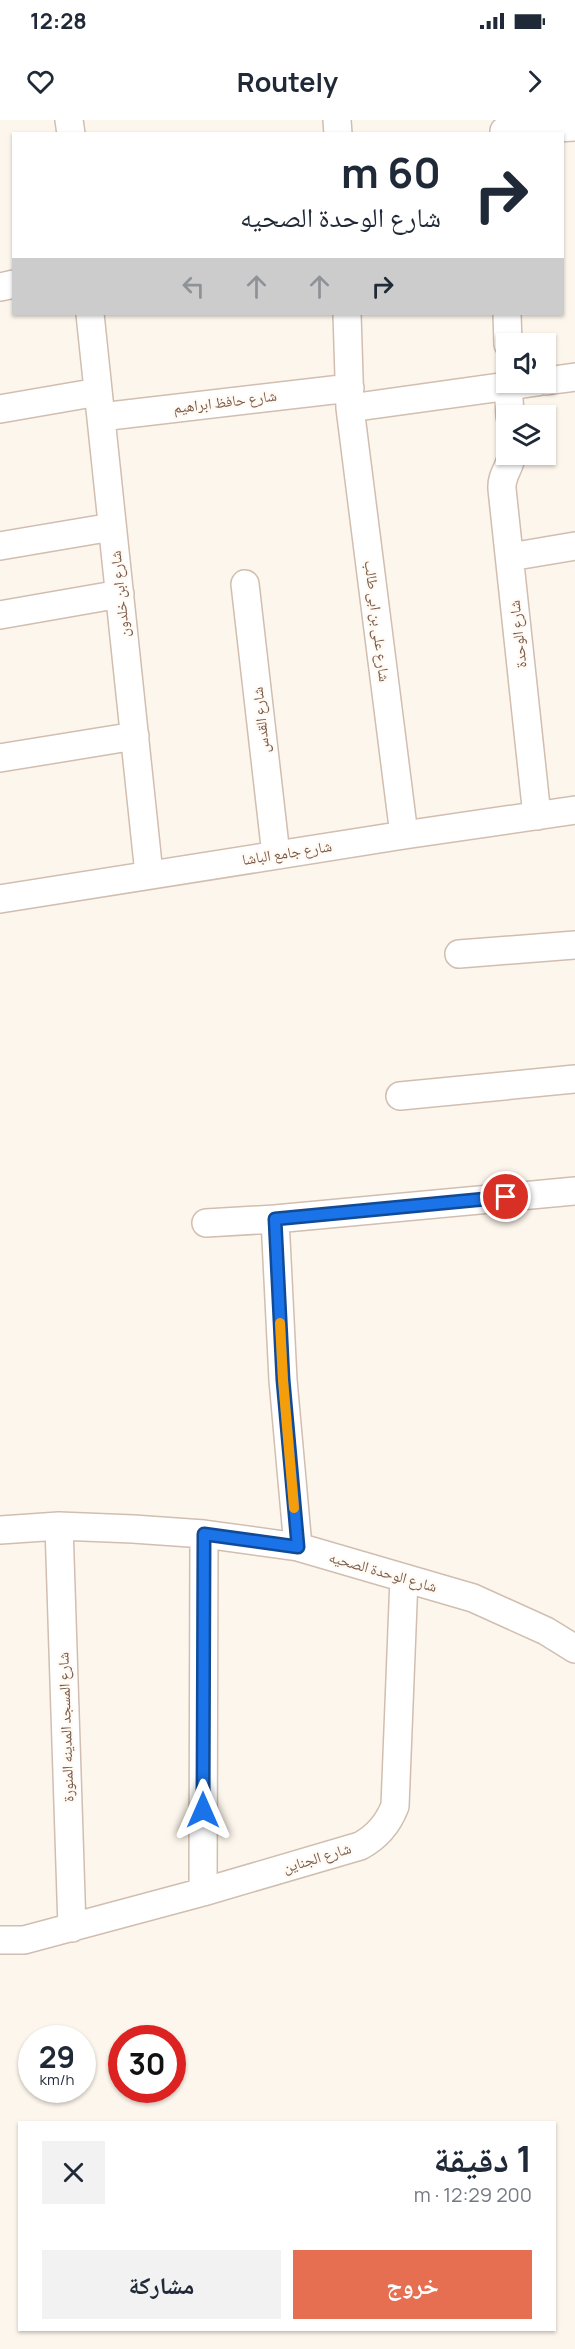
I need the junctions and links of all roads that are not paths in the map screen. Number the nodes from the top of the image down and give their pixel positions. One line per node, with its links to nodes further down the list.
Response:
1 (575, 127): 2 (street)
2 (504, 128)
3 (90, 315): 11 (street, شارع ابن خلدون)
4 (347, 315): 10 (street, شارع على بن ابى طالب)
5 (507, 315): 6 (street)
6 (508, 333)
7 (575, 377): 8 (street)
8 (556, 380)
9 (496, 385): 10 (street, شارع حافظ ابراهيم)
10 (350, 398): 11 (street, شارع حافظ ابراهيم); 25 (street, شارع على بن ابى طالب)
11 (100, 404): 12 (street, شارع حافظ ابراهيم); 14 (street, شارع ابن خلدون)
12 (0, 409)
13 (510, 465): 17 (street, شارع الوحدة)
14 (112, 527): 15 (street); 19 (street, شارع ابن خلدون)
15 (0, 546)
16 (575, 546): 17 (street)
17 (510, 557): 24 (street, شارع الوحدة)
18 (245, 584): 26 (street, شارع القدس)
19 (120, 594): 20 (street); 21 (street, شارع ابن خلدون)
20 (0, 615)
21 (135, 736): 22 (street); 27 (street, شارع ابن خلدون)
22 (0, 758)
23 (575, 810): 24 (street, شارع جامع الباشا)
24 (537, 816): 25 (street, شارع جامع الباشا)
25 (404, 835): 26 (street, شارع جامع الباشا)
26 (276, 855): 27 (street, شارع جامع الباشا)
27 (149, 874): 28 (street, شارع جامع الباشا)
28 (0, 899)
29 (575, 945): 30 (street)
30 (459, 954)
31 (575, 1079): 32 (street)
32 (400, 1096)
33 (575, 1191): 34 (street)
34 (275, 1219): 35 (street); 39 (street)
35 (206, 1223)
36 (59, 1526): 37 (street, شارع الوحدة الصحيه); 38 (street, شارع الوحدة الصحيه); 43 (street, شارع المسجد المدينه المنورة)
37 (0, 1530)
38 (204, 1534): 39 (street, شارع الوحدة الصحيه); 42 (street)
39 (298, 1547): 40 (street, شارع الوحدة الصحيه)
40 (404, 1578): 41 (street, شارع الوحدة الصحيه); 42 (street, شارع الجناين)
41 (575, 1648)
42 (203, 1892): 43 (street, شارع الجناين)
43 (72, 1928): 44 (street, شارع الجناين)
44 (0, 1940)

